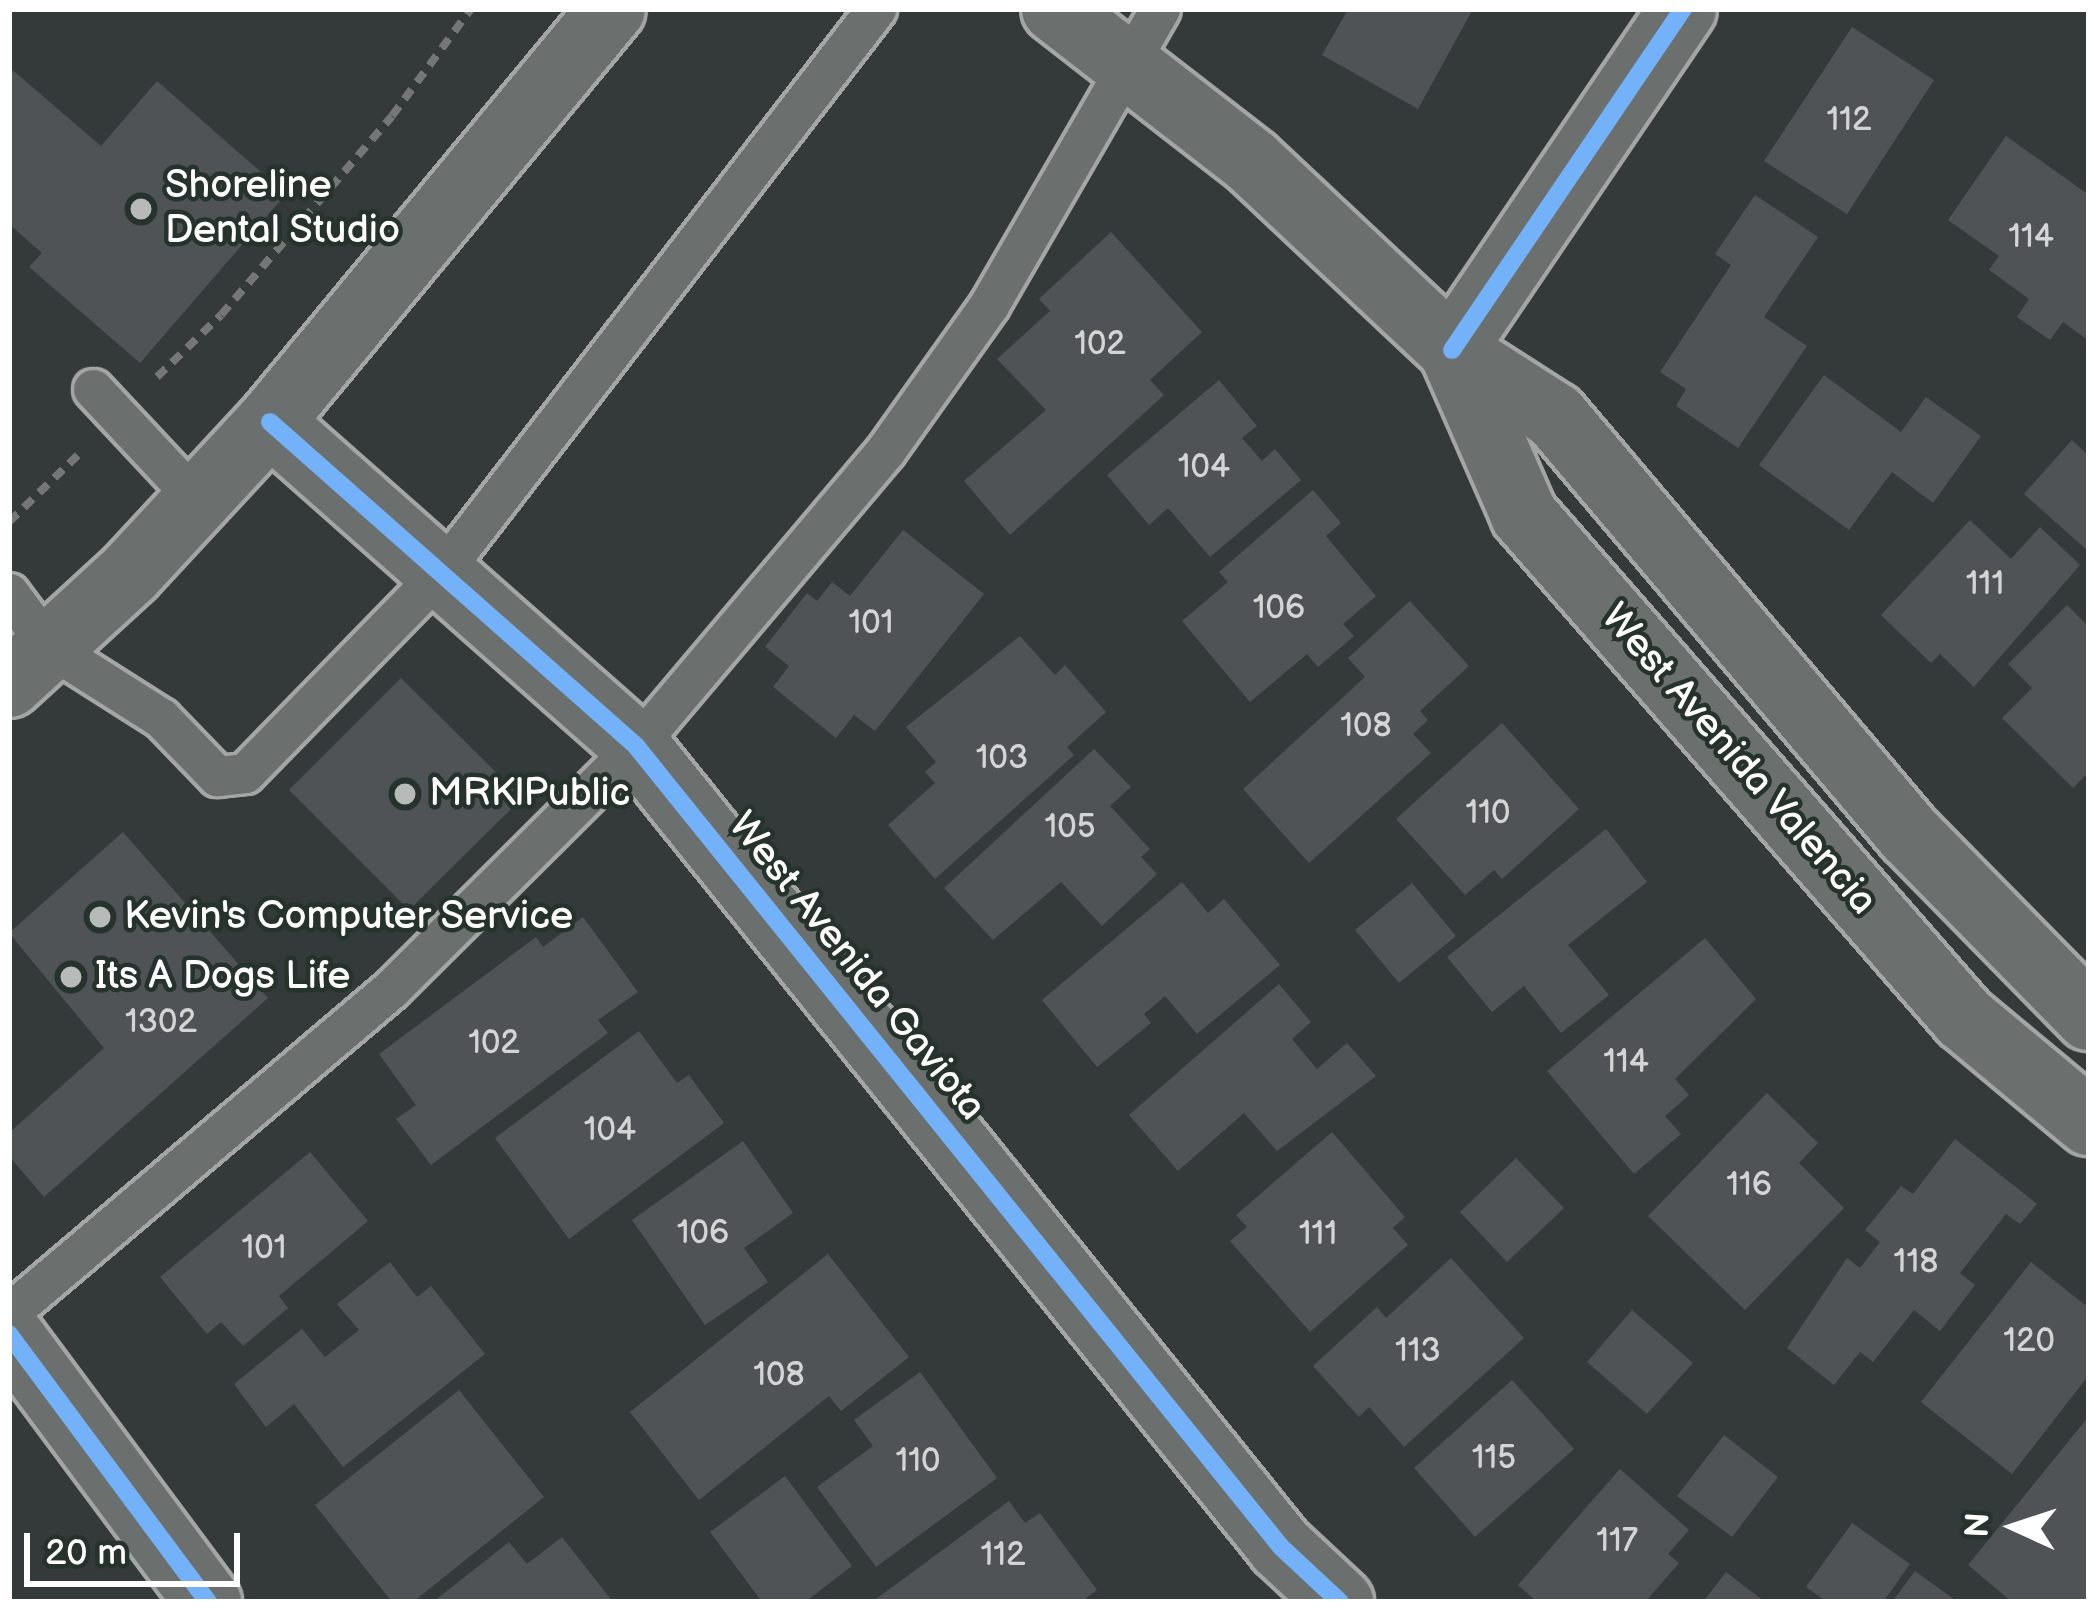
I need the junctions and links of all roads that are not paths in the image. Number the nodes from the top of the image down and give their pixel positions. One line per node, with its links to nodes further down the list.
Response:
1 (612, 9): 9 (main road)
2 (876, 9): 11 (lane)
3 (1055, 9): 6 (main road, West Avenida Valencia)
4 (1160, 9): 6 (lane)
5 (1683, 9): 7 (main road)
6 (1128, 65): 7 (main road, West Avenida Valencia); 14 (lane)
7 (1452, 350): 15 (main road, West Avenida Valencia); 16 (main road, West Avenida Valencia)
8 (105, 402): 10 (lane)
9 (270, 422): 10 (main road); 11 (main road, West Avenida Gaviota)
10 (197, 500): 13 (main road)
11 (443, 570): 13 (lane); 14 (main road, West Avenida Gaviota)
12 (9, 593): 13 (lane)
13 (29, 666)
14 (636, 746): 17 (lane); 20 (main road, West Avenida Gaviota)
15 (2089, 1017)
16 (2089, 1122)
17 (9, 1313)
18 (9, 1334): 19 (main road)
19 (208, 1602)
20 (1340, 1602)

